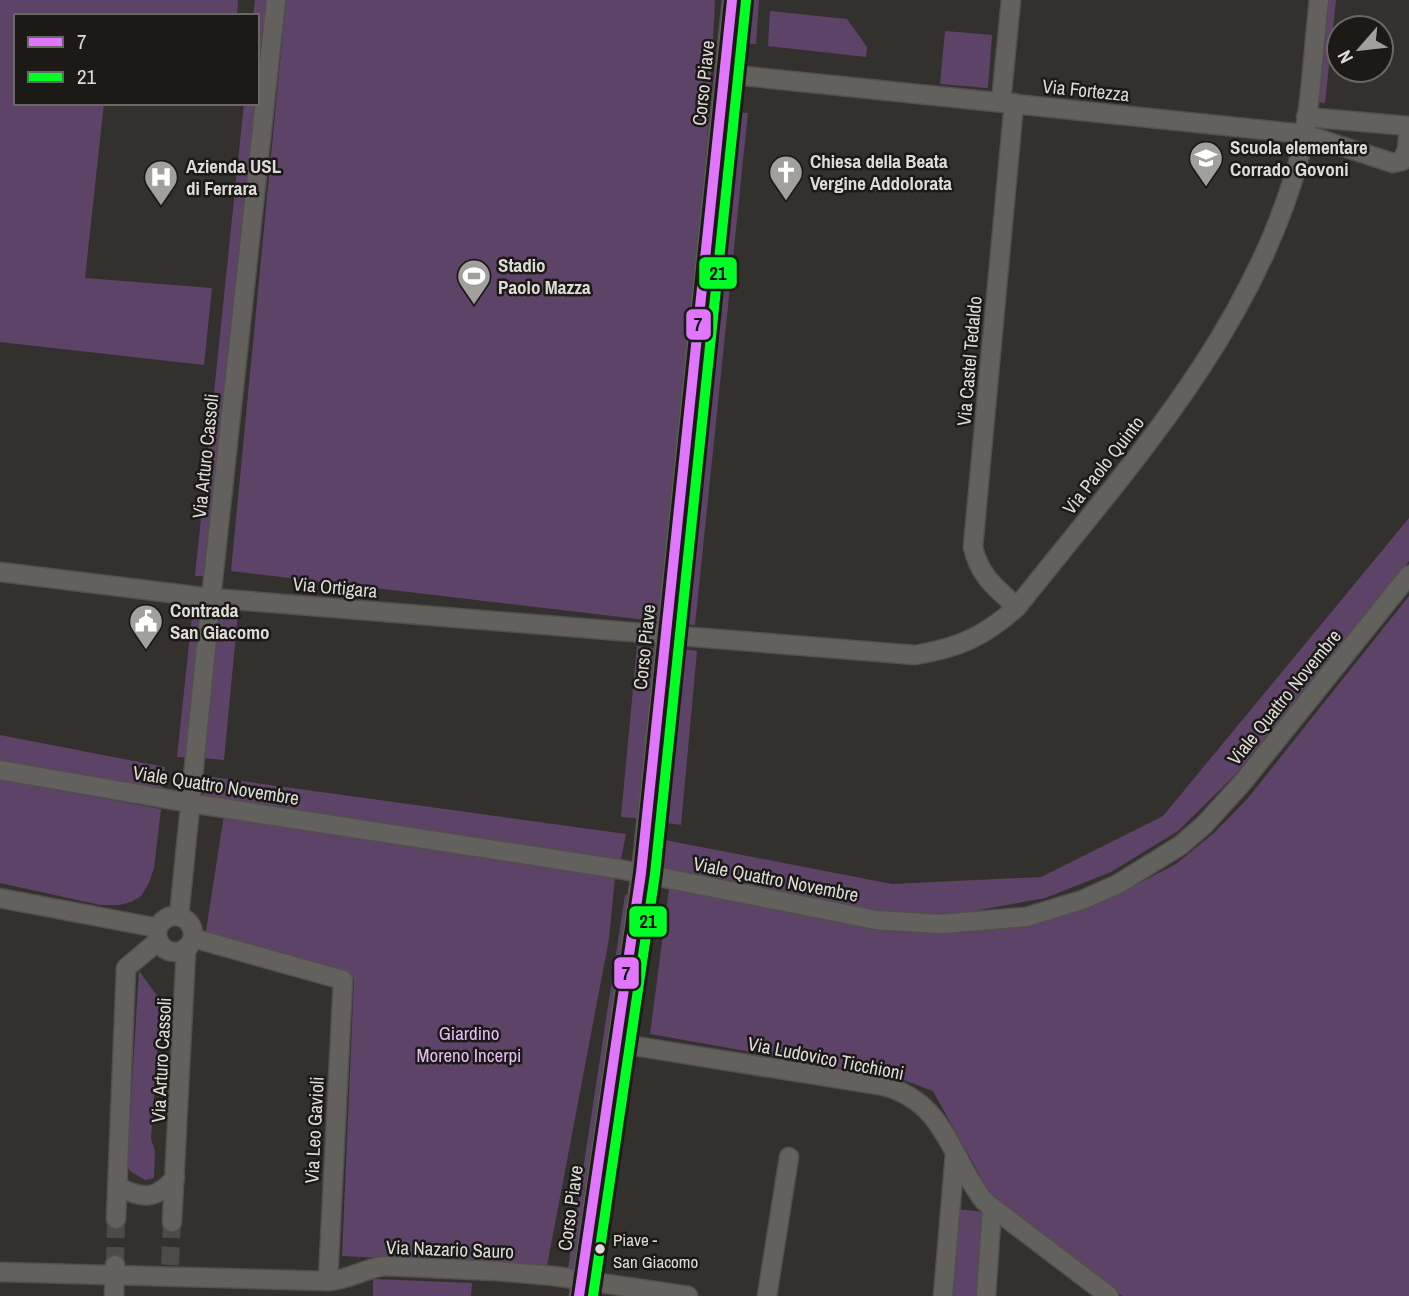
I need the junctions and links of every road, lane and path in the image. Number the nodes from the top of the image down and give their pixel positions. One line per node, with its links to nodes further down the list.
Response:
1 (276, 0): 11 (street, Via Arturo Cassoli)
2 (732, 0): 5 (street, Corso Piave)
3 (1011, 0): 6 (street, Via Castel Tedaldo)
4 (1319, 0): 7 (street, Via Paolo Quinto)
5 (725, 74): 6 (street, Via Fortezza); 13 (street, Corso Piave)
6 (1007, 103): 7 (street, Via Fortezza); 12 (street, Via Castel Tedaldo)
7 (1305, 126): 8 (street, Via Fortezza); 8 (street, Via Fortezza); 12 (street, Via Paolo Quinto)
8 (1409, 127)
9 (0, 572): 11 (street, Via Ortigara)
10 (1409, 575): 16 (street, Viale Quattro Novembre)
11 (211, 598): 13 (street, Via Ortigara); 15 (street, Via Arturo Cassoli)
12 (1017, 607): 13 (street, Via Paolo Quinto)
13 (667, 634): 16 (street, Corso Piave)
14 (0, 770): 15 (street, Viale Quattro Novembre)
15 (190, 803): 16 (street, Viale Quattro Novembre); 18 (street, Via Arturo Cassoli)
16 (641, 873): 21 (street, Corso Piave)
17 (0, 898): 19 (street)
18 (179, 916): 19 (street); 20 (street)
19 (158, 934): 20 (street); 25 (street, Via Arturo Cassoli)
20 (191, 942): 24 (street, Via Arturo Cassoli); 31 (street, Via Leo Gavioli)
21 (616, 1043): 22 (street, Via Ludovico Ticchioni); 32 (street, Corso Piave)
22 (955, 1154): 26 (street, Via Ludovico Ticchioni); 36 (street)
23 (789, 1157): 35 (street)
24 (175, 1178): 25 (street); 28 (street, Via Arturo Cassoli)
25 (118, 1187): 27 (street, Via Arturo Cassoli)
26 (992, 1208): 37 (street); 38 (street, Via Ludovico Ticchioni)
27 (116, 1219)
28 (173, 1222)
29 (115, 1271): 30 (street, Via Nazario Sauro); 31 (street, Via Nazario Sauro); 33 (street)
30 (0, 1272)
31 (328, 1281): 32 (street, Via Nazario Sauro)
32 (580, 1288): 34 (street, Via Nazario Sauro)
33 (114, 1296)
34 (688, 1296)
35 (767, 1296)
36 (943, 1296)
37 (986, 1296)
38 (1110, 1296)

